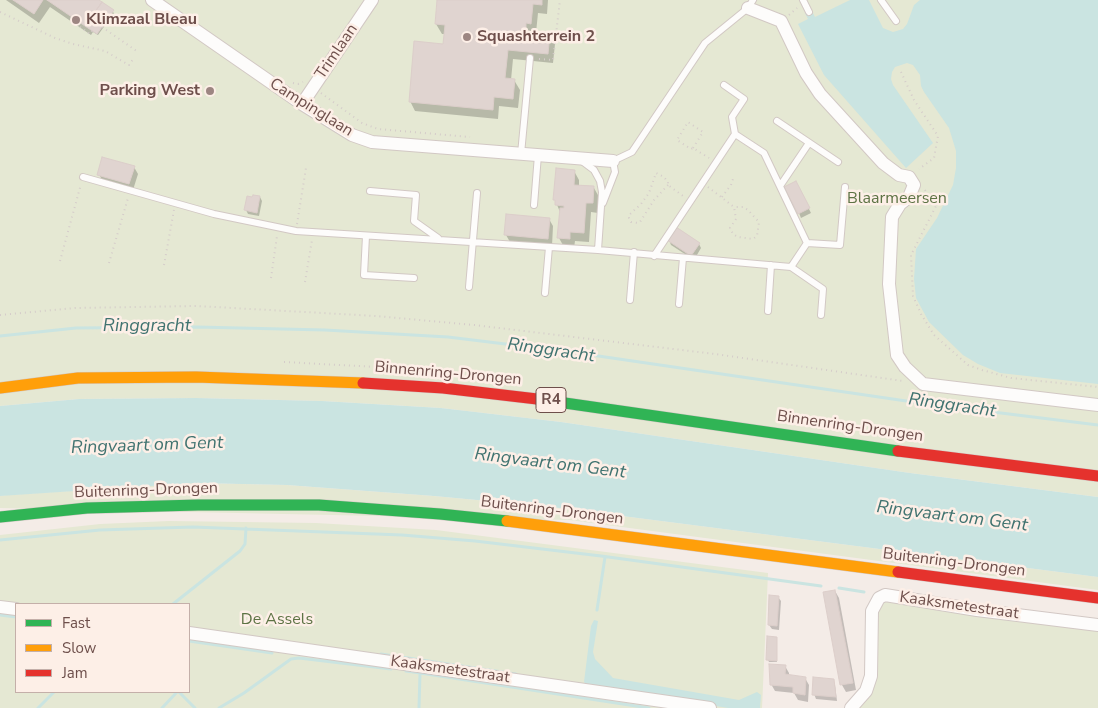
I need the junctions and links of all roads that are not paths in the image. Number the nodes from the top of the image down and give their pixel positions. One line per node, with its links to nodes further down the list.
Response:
1 (152, 0): 10 (street, Campinglaan)
2 (372, 0): 10 (street, Trimlaan)
3 (804, 0): 6 (lane)
4 (881, 0): 7 (lane)
5 (751, 4): 17 (lane); 45 (street)
6 (809, 12)
7 (896, 21)
8 (530, 58): 14 (lane)
9 (724, 85): 12 (lane)
10 (302, 104): 14 (street, Campinglaan)
11 (777, 121): 13 (lane)
12 (736, 134): 20 (lane); 33 (lane)
13 (809, 143): 18 (lane); 20 (lane)
14 (521, 154): 15 (street, Campinglaan)
15 (538, 155): 16 (street, Campinglaan); 24 (lane)
16 (579, 159): 17 (street, Campinglaan); 25 (lane)
17 (613, 161): 25 (lane)
18 (838, 162)
19 (83, 177): 26 (lane)
20 (780, 186): 29 (lane)
21 (845, 187): 29 (lane)
22 (370, 191): 27 (lane)
23 (477, 193): 28 (lane)
24 (534, 204)
25 (602, 206): 31 (lane)
26 (366, 236): 27 (lane); 37 (lane)
27 (439, 239): 28 (lane)
28 (473, 241): 30 (lane); 38 (lane)
29 (807, 243): 36 (lane)
30 (548, 247): 31 (lane); 39 (lane)
31 (598, 250): 32 (lane)
32 (634, 252): 33 (lane); 40 (lane)
33 (654, 256): 34 (lane)
34 (683, 258): 35 (lane); 41 (lane)
35 (771, 265): 36 (lane); 42 (lane)
36 (791, 266): 43 (lane)
37 (414, 278)
38 (469, 287)
39 (545, 293)
40 (630, 300)
41 (679, 304)
42 (768, 311)
43 (821, 315)
44 (0, 388): 46 (highway, Binnenring-Drongen / R4)
45 (1098, 405)
46 (1098, 476)
47 (0, 517): 48 (highway, Buitenring-Drongen)
48 (1098, 598)
49 (0, 607): 50 (street)
50 (15, 609)
51 (1098, 625): 54 (street, Kaaksmetestraat)
52 (190, 633): 53 (street, Kaaksmetestraat)
53 (710, 708)
54 (851, 708)

